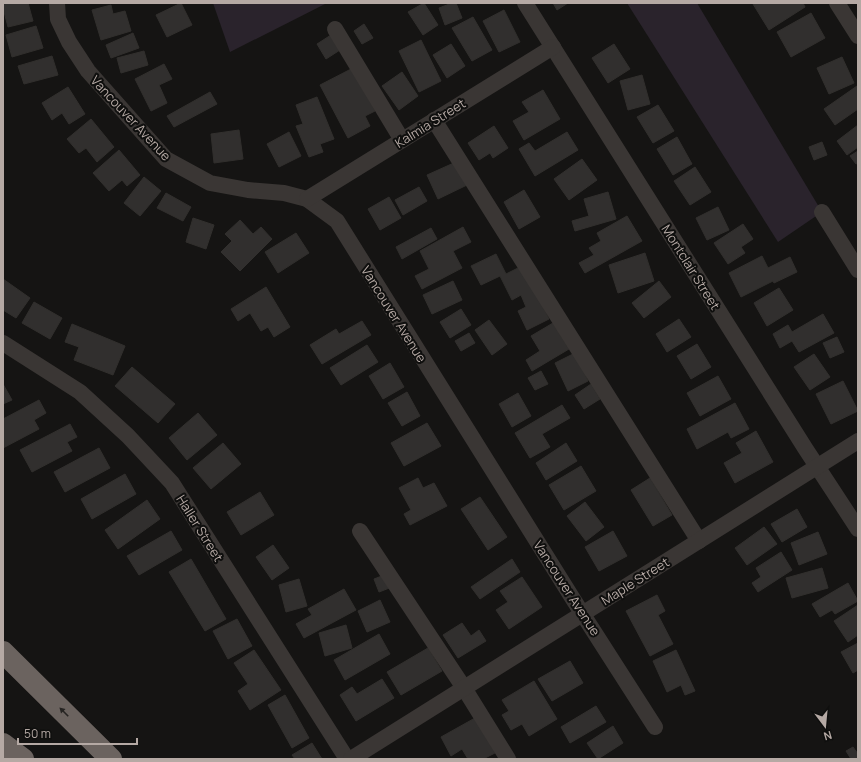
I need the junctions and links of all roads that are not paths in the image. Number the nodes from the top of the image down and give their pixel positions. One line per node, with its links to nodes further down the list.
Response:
1 (57, 3): 9 (street, Vancouver Avenue)
2 (525, 3): 6 (street, Montclair Street)
3 (837, 3): 5 (street)
4 (335, 29): 8 (street)
5 (858, 36)
6 (552, 47): 7 (street, Kalmia Street); 14 (street, Montclair Street)
7 (434, 120): 8 (street, Kalmia Street); 17 (street)
8 (402, 140): 9 (street, Kalmia Street)
9 (307, 199): 18 (street, Vancouver Avenue)
10 (822, 212): 11 (street)
11 (858, 270)
12 (3, 343): 25 (street, Haller Street)
13 (858, 441): 14 (street, Maple Street)
14 (817, 467): 15 (street, Montclair Street); 17 (street, Maple Street)
15 (858, 530)
16 (360, 531): 20 (street)
17 (699, 541): 18 (street, Maple Street)
18 (583, 614): 20 (street, Maple Street); 21 (street, Vancouver Avenue)
19 (3, 652): 24 (highway, one-way to 19)
20 (464, 688): 26 (street, Maple Street); 27 (street)
21 (655, 727)
22 (3, 744): 23 (highway)
23 (23, 759)
24 (111, 759)
25 (347, 759)
26 (351, 759)
27 (508, 759)

